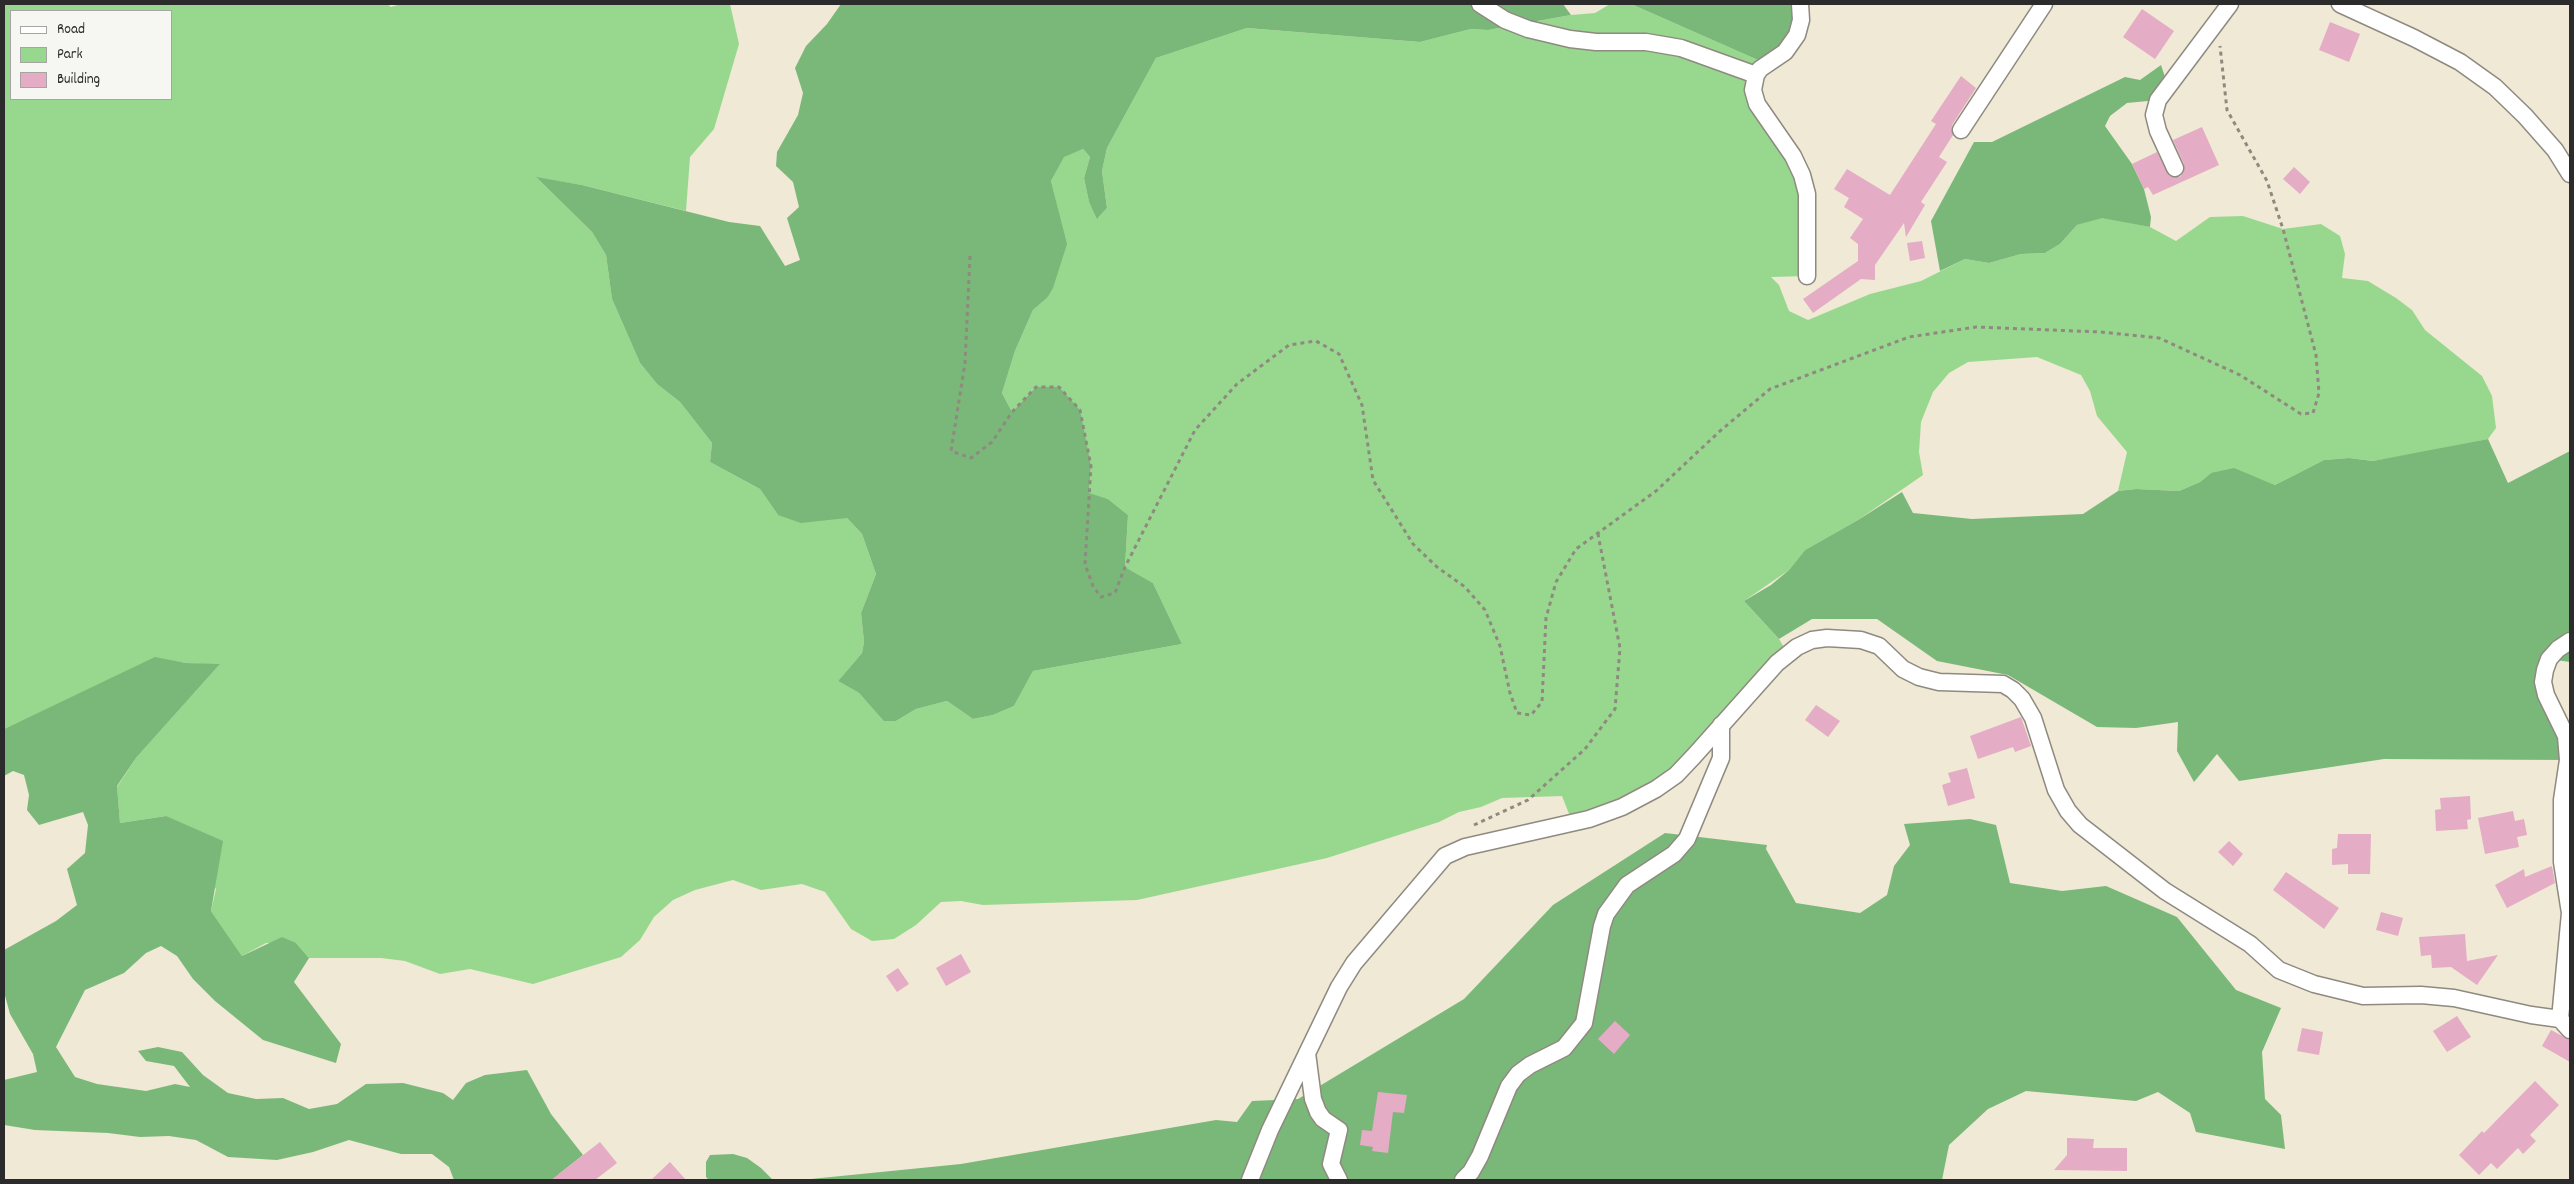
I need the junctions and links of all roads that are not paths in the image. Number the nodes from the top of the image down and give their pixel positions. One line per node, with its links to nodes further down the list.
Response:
1 (1480, 4): 6 (street)
2 (1800, 4): 6 (street)
3 (2044, 4): 7 (street)
4 (2230, 4): 8 (street)
5 (2340, 4): 9 (street)
6 (1756, 75): 10 (street)
7 (1960, 130)
8 (2175, 168)
9 (2570, 174)
10 (1807, 276)
11 (2570, 641): 13 (street)
12 (1721, 725): 13 (street); 14 (street); 17 (street)
13 (2565, 1024)
14 (1307, 1053): 15 (street); 16 (street)
15 (1250, 1180)
16 (1339, 1180)
17 (1464, 1180)

